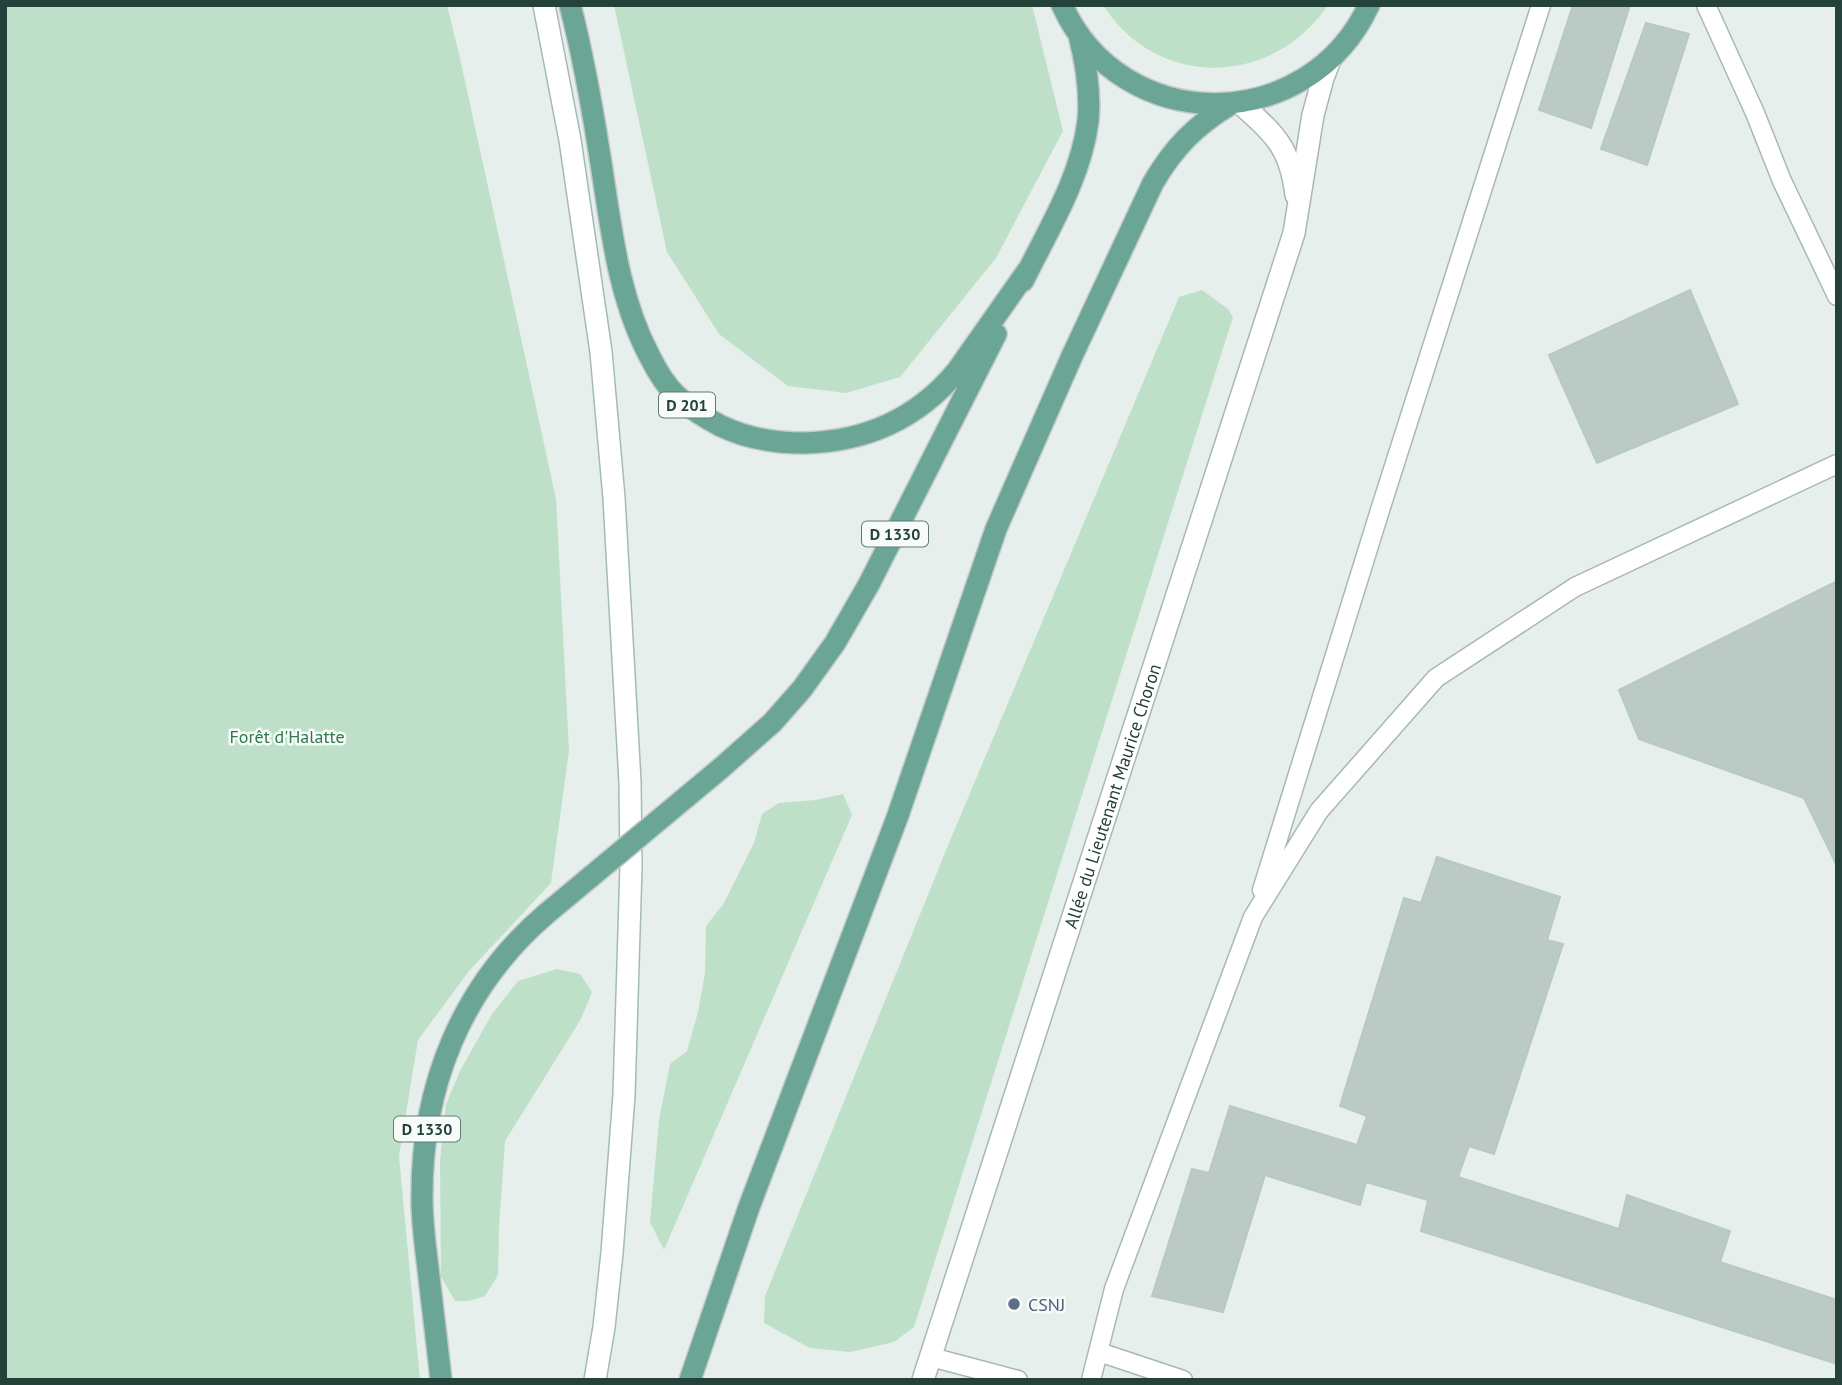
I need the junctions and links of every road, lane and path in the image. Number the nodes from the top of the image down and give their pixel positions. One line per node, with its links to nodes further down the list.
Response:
1 (544, 5): 15 (street)
2 (570, 5): 11 (main road, D 201)
3 (1062, 5): 7 (main road)
4 (1369, 5): 8 (main road)
5 (1541, 5): 14 (lane)
6 (1706, 5): 12 (lane)
7 (1079, 35): 9 (main road); 11 (main road, D 1330)
8 (1330, 60): 9 (main road); 10 (street, Allée du Lieutenant Maurice Choron)
9 (1236, 103): 10 (street, Allée du Lieutenant Maurice Choron); 21 (main road)
10 (1298, 211): 17 (street, Allée du Lieutenant Maurice Choron)
11 (1028, 270): 18 (main road, D 1330, bridge)
12 (1837, 296)
13 (1837, 464): 14 (lane)
14 (1253, 917): 16 (lane)
15 (604, 1327): 19 (street); 20 (street)
16 (1099, 1352): 24 (lane); 25 (lane)
17 (931, 1357): 22 (street, Allée du Lieutenant Maurice Choron); 23 (lane)
18 (441, 1380)
19 (595, 1380)
20 (601, 1380)
21 (690, 1380)
22 (923, 1380)
23 (1018, 1380)
24 (1091, 1380)
25 (1183, 1380)

